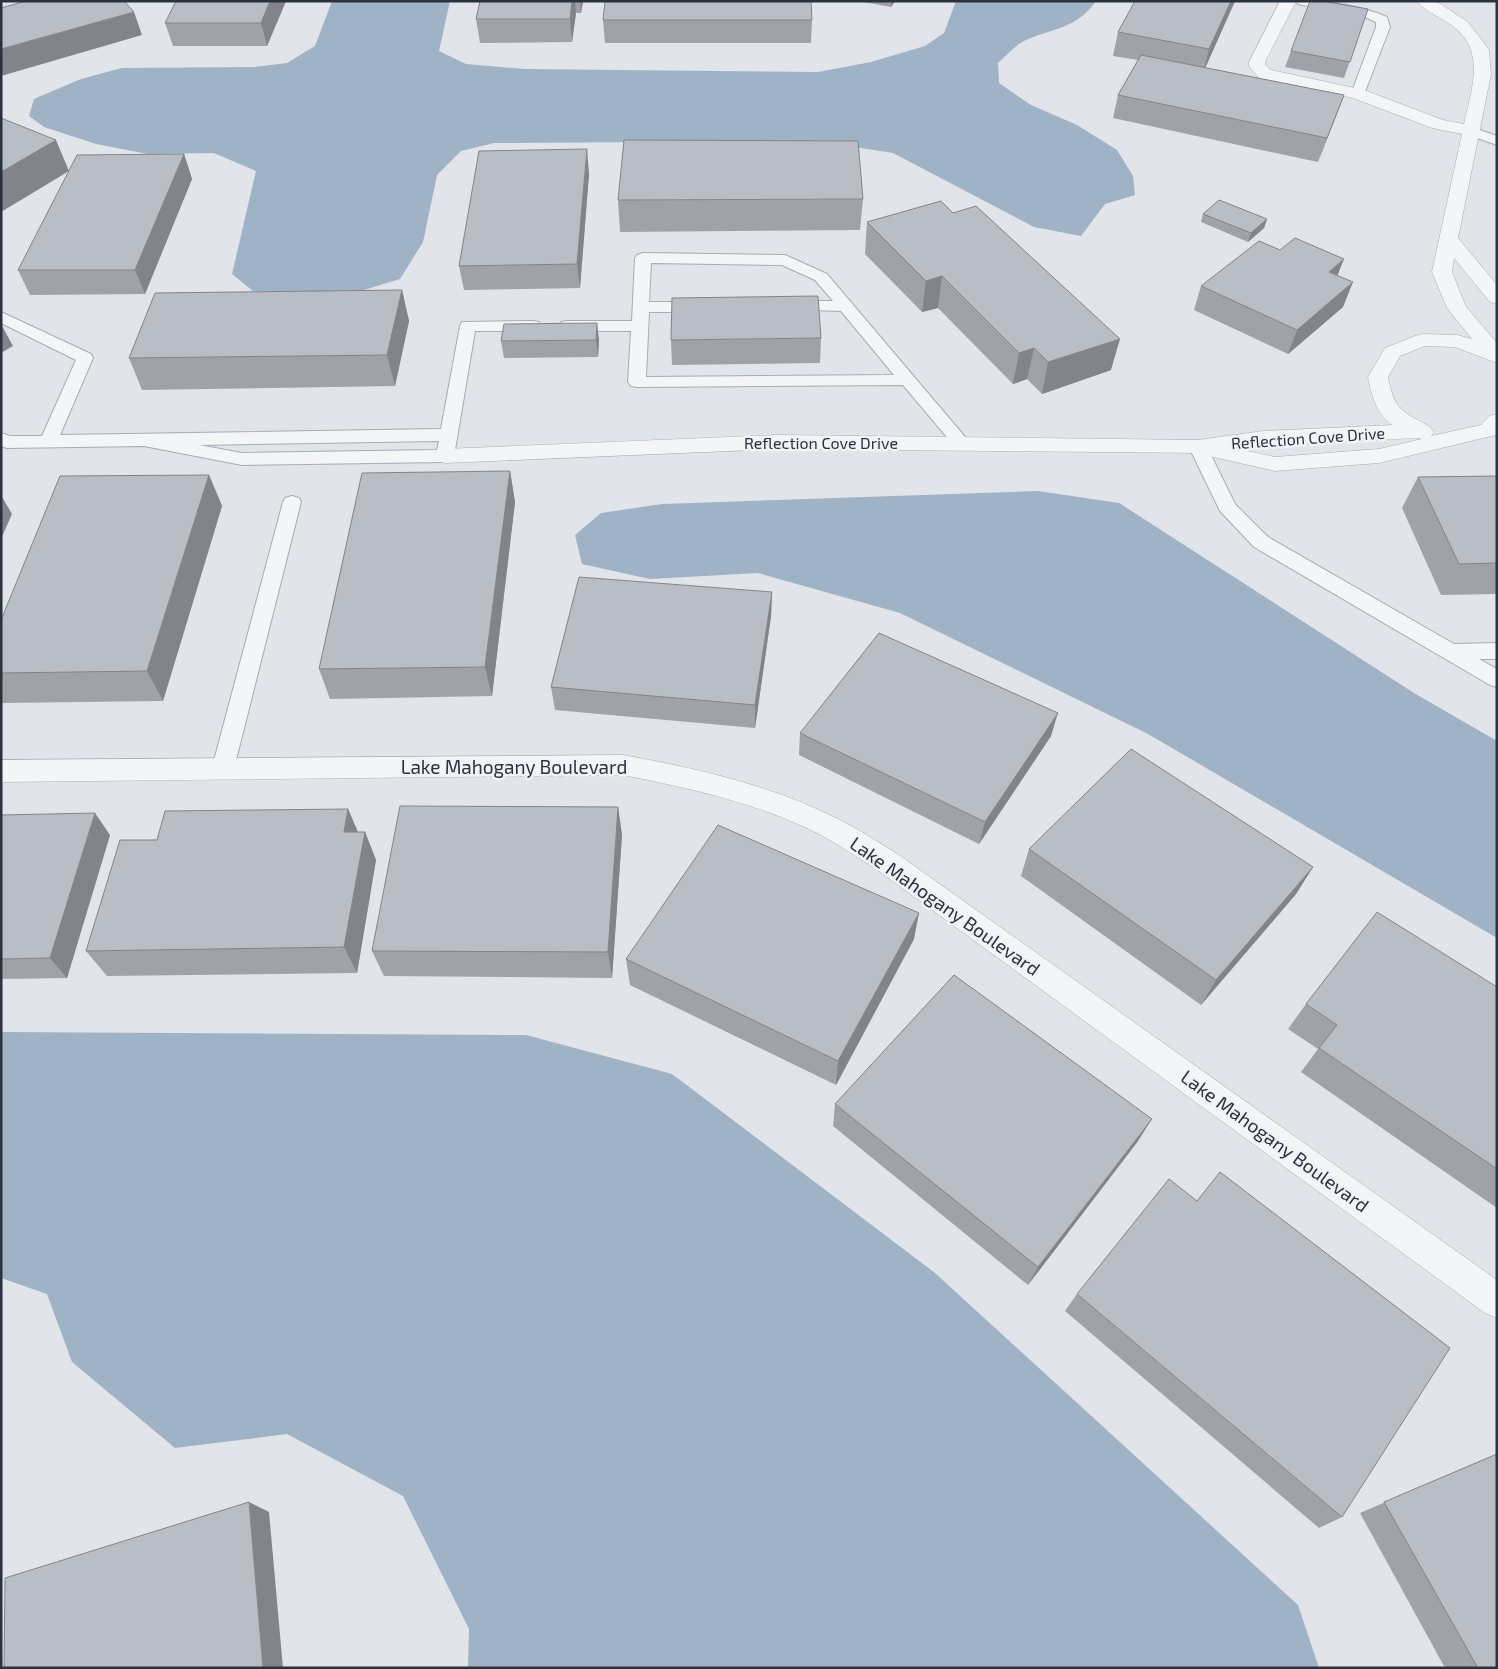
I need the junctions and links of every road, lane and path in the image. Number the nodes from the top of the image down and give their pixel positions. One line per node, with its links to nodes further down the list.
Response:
1 (1288, 1): 4 (street)
2 (1303, 1): 4 (lane)
3 (1425, 1): 5 (street)
4 (1358, 94): 5 (street)
5 (1471, 131): 6 (lane); 7 (street)
6 (1497, 141)
7 (1449, 239): 8 (street); 15 (street)
8 (1497, 298)
9 (777, 306): 10 (lane)
10 (846, 306): 11 (lane); 16 (lane)
11 (640, 307): 12 (lane); 14 (lane)
12 (718, 307)
13 (1, 317): 21 (lane)
14 (639, 326): 16 (lane); 23 (lane)
15 (1496, 357): 18 (street)
16 (909, 380): 22 (lane)
17 (1494, 427): 20 (street, Reflection Cove Drive)
18 (1417, 430): 20 (street); 24 (street, Reflection Cove Drive)
19 (1, 439): 21 (lane)
20 (1451, 440): 24 (street, Reflection Cove Drive)
21 (49, 441): 23 (lane)
22 (962, 444): 23 (street, Reflection Cove Drive); 24 (street, Reflection Cove Drive)
23 (447, 446)
24 (1198, 447): 27 (lane)
25 (292, 502): 29 (lane)
26 (1497, 651): 27 (lane)
27 (1451, 652): 28 (lane)
28 (1497, 679)
29 (223, 768): 30 (street, Lake Mahogany Boulevard); 31 (street, Lake Mahogany Boulevard)
30 (1, 771)
31 (1497, 1301)

